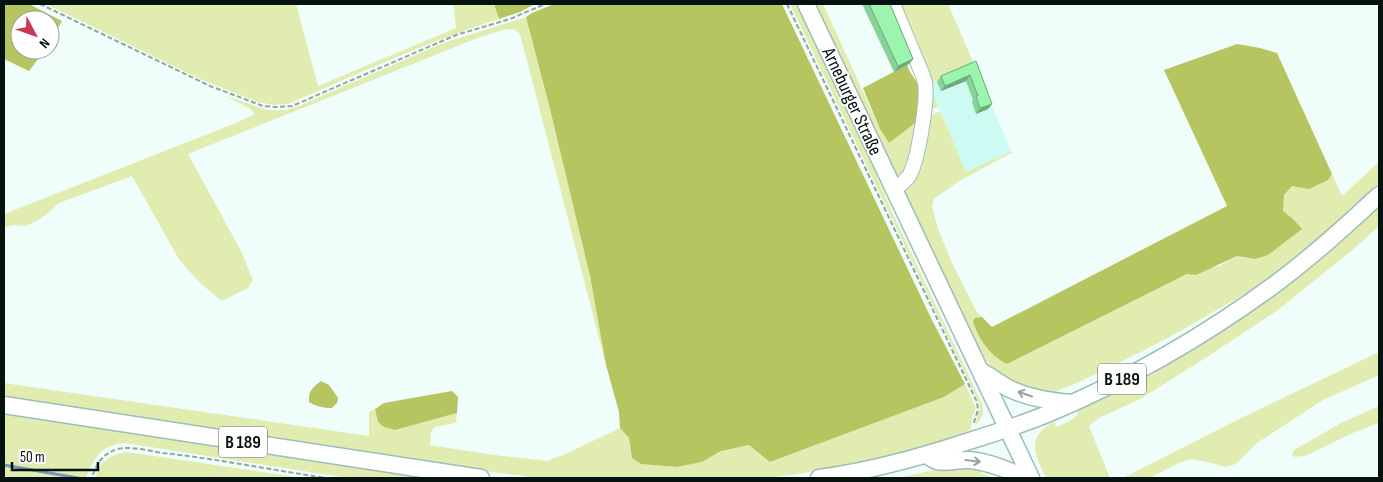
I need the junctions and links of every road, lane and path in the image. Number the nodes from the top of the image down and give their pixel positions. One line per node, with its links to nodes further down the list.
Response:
1 (40, 4): 2 (path)
2 (545, 4)
3 (787, 4): 11 (path)
4 (806, 4): 6 (main road, Arneburger Straße)
5 (893, 4): 6 (lane)
6 (896, 194): 8 (main road, Arneburger Straße)
7 (1379, 195): 9 (main road, B 189)
8 (981, 371): 9 (main road, one-way to 8); 12 (main road, Arneburger Straße)
9 (1073, 403): 12 (main road, B 189)
10 (4, 405): 16 (main road, B 189)
11 (973, 424)
12 (1008, 428): 13 (main road, B 189); 19 (main road, Arneburger Straße)
13 (926, 455): 17 (main road, B 189); 18 (main road, one-way to 18)
14 (93, 475): 15 (path)
15 (326, 478)
16 (481, 478)
17 (819, 478)
18 (1026, 478)
19 (1031, 478)

